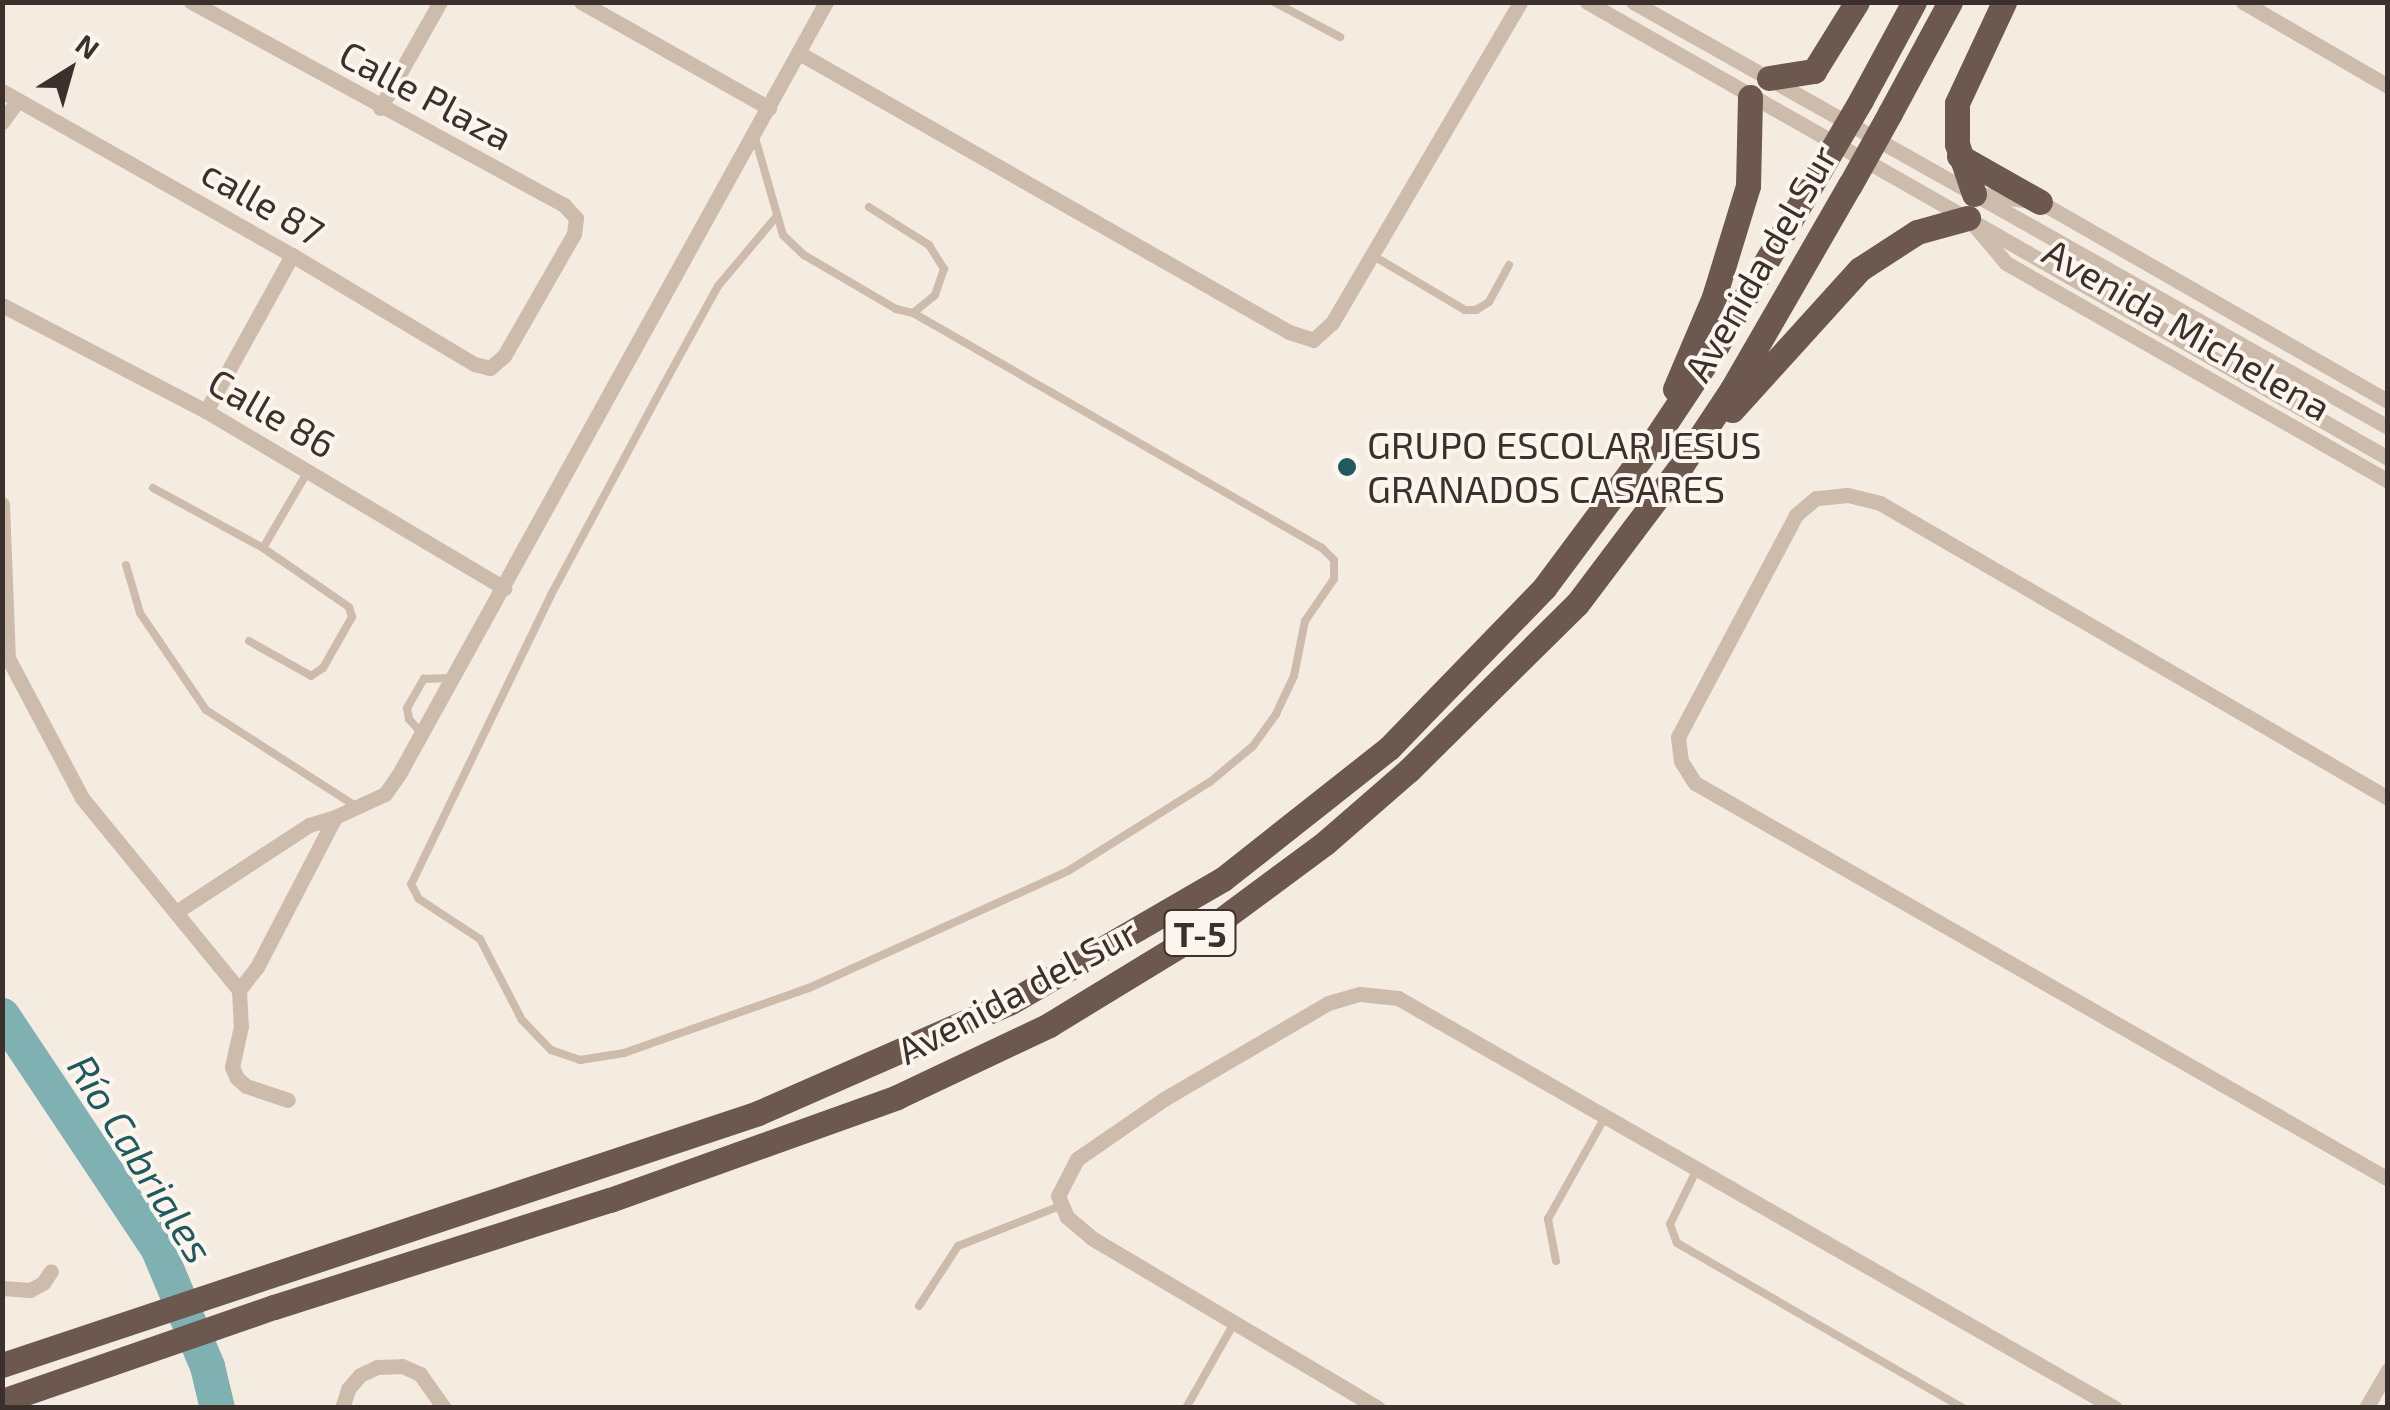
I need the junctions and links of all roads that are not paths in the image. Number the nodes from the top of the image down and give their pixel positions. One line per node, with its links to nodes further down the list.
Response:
1 (191, 2): 22 (street, Calle Plaza)
2 (440, 2): 22 (street)
3 (581, 2): 14 (street)
4 (826, 2): 16 (street)
5 (1274, 2): 15 (lane)
6 (1520, 2): 32 (street)
7 (1587, 2): 20 (street, Avenida Michelena)
8 (1633, 2): 17 (street, Avenida Michelena)
9 (1857, 2): 17 (highway)
10 (1914, 2): 40 (highway, Avenida del Sur / T-5, bridge)
11 (1950, 2): 42 (highway, Avenida del Sur / T-5, bridge)
12 (2004, 2): 26 (highway)
13 (2243, 2): 18 (street)
14 (608, 9): 23 (street)
15 (1340, 37)
16 (799, 54): 23 (street); 32 (street)
17 (1768, 78): 29 (street, Avenida Michelena)
18 (2388, 86)
19 (2, 91): 21 (street, calle 87)
20 (1750, 97): 29 (street, Avenida Michelena); 40 (highway)
21 (17, 100): 24 (street); 31 (street, calle 87)
22 (380, 108): 36 (street, Calle Plaza)
23 (769, 108): 25 (street)
24 (2, 122)
25 (754, 134): 30 (lane); 49 (street)
26 (1959, 156): 27 (highway); 29 (highway)
27 (2040, 202): 29 (street, Avenida Michelena); 37 (street)
28 (869, 206): 35 (lane)
29 (1971, 206): 39 (street, Avenida Michelena); 41 (street, Avenida Michelena); 42 (highway); 44 (street, Avenida Michelena)
30 (776, 216): 35 (lane); 35 (lane)
31 (292, 255): 36 (street, calle 87); 38 (street)
32 (1372, 255): 33 (lane)
33 (1509, 265)
34 (2, 305): 38 (street, Calle 86)
35 (914, 313)
36 (490, 368)
37 (2388, 401)
38 (206, 411): 43 (street, Calle 86)
39 (2388, 427)
40 (1653, 442): 68 (highway, Avenida del Sur / T-5)
41 (2388, 458)
42 (1682, 466): 72 (highway, Avenida del Sur / T-5)
43 (308, 470): 47 (lane); 49 (street, Calle 86)
44 (2388, 481)
45 (153, 488): 47 (lane)
46 (2, 504): 56 (street)
47 (263, 548): 50 (lane)
48 (126, 565): 54 (lane)
49 (504, 588): 51 (street)
50 (249, 642)
51 (453, 679): 52 (street); 52 (lane)
52 (422, 734): 54 (street)
53 (2388, 798): 61 (street)
54 (354, 805): 55 (street)
55 (334, 817): 56 (street); 57 (street)
56 (176, 912): 57 (street)
57 (239, 990): 58 (street)
58 (288, 1100)
59 (1606, 1117): 60 (street); 62 (street); 63 (lane)
60 (1697, 1168): 79 (lane); 80 (street)
61 (2388, 1179)
62 (1060, 1206): 66 (lane); 67 (street)
63 (1556, 1261)
64 (51, 1270): 65 (street)
65 (2, 1288)
66 (919, 1306)
67 (1234, 1323): 77 (lane); 78 (street)
68 (46, 1350): 69 (highway); 70 (highway, Avenida del Sur / T-5)
69 (2, 1352)
70 (2, 1365)
71 (2388, 1370): 81 (street)
72 (58, 1381): 73 (highway, Avenida del Sur / T-5); 74 (highway)
73 (2, 1401)
74 (16, 1408)
75 (342, 1408): 76 (street)
76 (444, 1408)
77 (1186, 1408)
78 (1378, 1408)
79 (1963, 1408)
80 (2115, 1408)
81 (2366, 1408)

